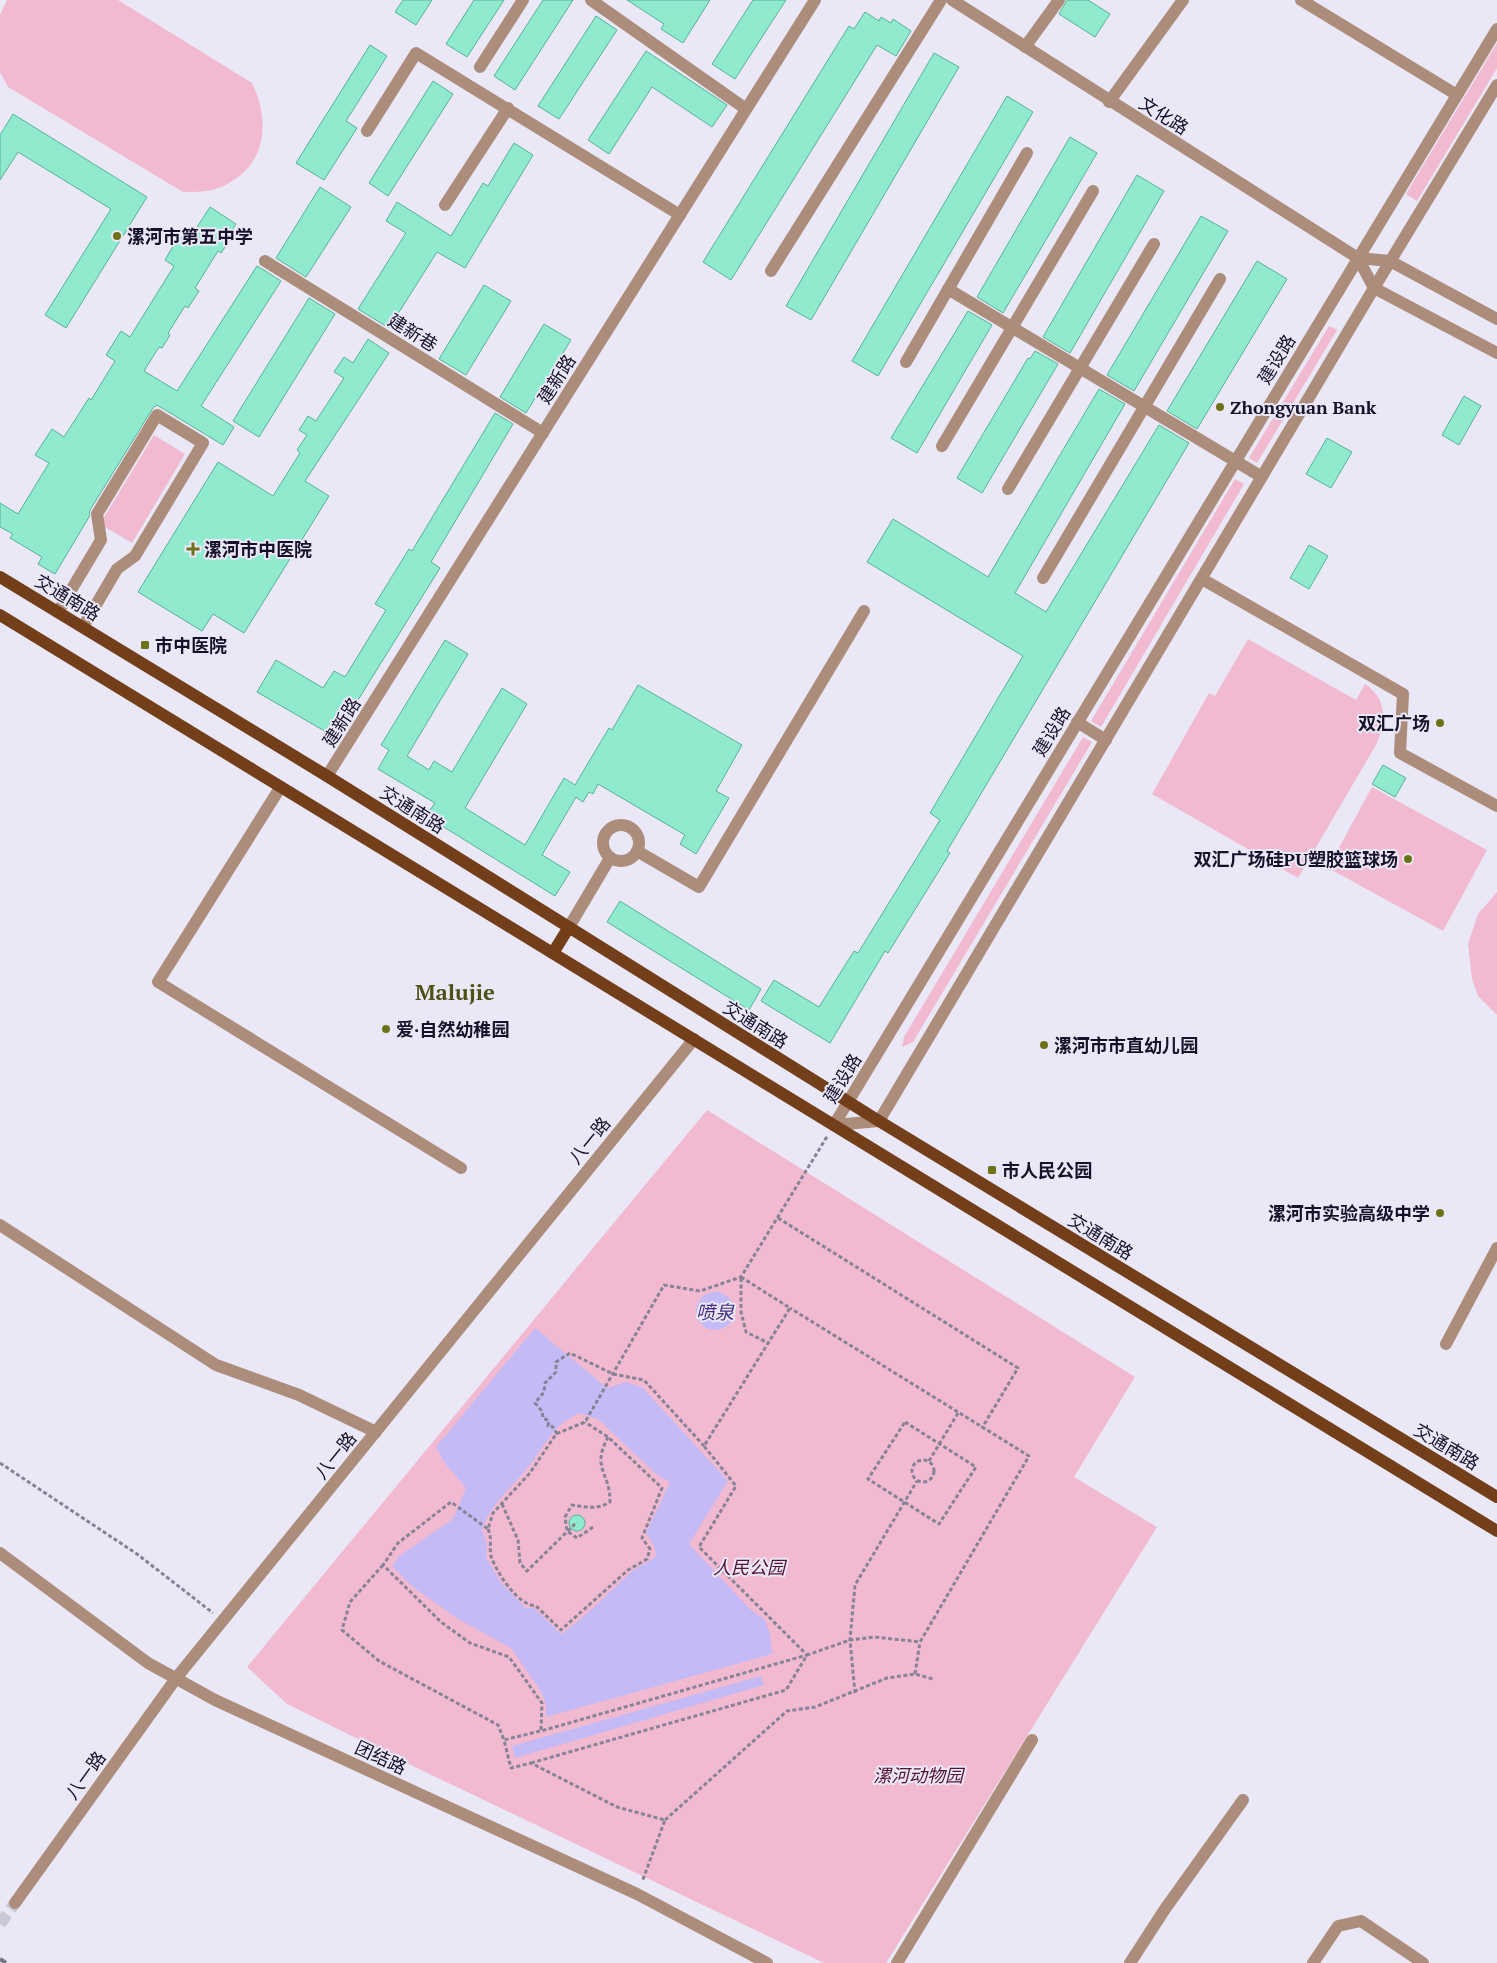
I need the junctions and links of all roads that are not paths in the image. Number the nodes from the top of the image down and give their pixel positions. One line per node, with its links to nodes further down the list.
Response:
1 (522, 0): 11 (street)
2 (591, 0): 16 (street)
3 (815, 0): 16 (street, 建新路)
4 (942, 0): 26 (street)
5 (952, 0): 10 (street, 文化路)
6 (1059, 0): 10 (street)
7 (1183, 0): 14 (street)
8 (1301, 0): 13 (street)
9 (1497, 29): 13 (street, 建设路)
10 (1025, 47): 14 (street, 文化路)
11 (480, 67)
12 (1497, 85): 25 (street)
13 (1457, 95): 23 (street, 建设路)
14 (1109, 102): 23 (street, 文化路)
15 (508, 108): 17 (street); 20 (street); 21 (street)
16 (746, 109): 21 (street, 建新路)
17 (367, 131)
18 (1027, 153): 29 (street)
19 (1093, 191): 31 (street)
20 (445, 205)
21 (680, 215): 36 (street, 建新路)
22 (1154, 244): 34 (street)
23 (1358, 258): 25 (street, 文化路); 28 (street, 文化路); 38 (street, 建设路)
24 (265, 261): 36 (street, 建新巷)
25 (1390, 261): 28 (street); 30 (street, 文化路)
26 (771, 271)
27 (1220, 279): 35 (street)
28 (1374, 288): 32 (street); 39 (street)
29 (948, 289): 31 (street); 33 (street)
30 (1497, 319)
31 (1012, 328): 34 (street); 37 (street)
32 (1497, 354)
33 (906, 362)
34 (1080, 368): 35 (street); 40 (street)
35 (1144, 407): 38 (street); 42 (street)
36 (543, 433): 50 (street, 建新路)
37 (942, 446)
38 (1234, 461): 39 (street); 48 (street, 建设路)
39 (1262, 476): 43 (street)
40 (1008, 489)
41 (0, 577): 45 (main road, 交通南路)
42 (1043, 578)
43 (1202, 580): 49 (street); 52 (street)
44 (864, 611): 53 (street)
45 (58, 612): 47 (main road, 交通南路); 47 (street)
46 (0, 615): 51 (main road)
47 (83, 627): 50 (main road, 交通南路)
48 (1077, 722): 49 (street); 58 (street, 建设路)
49 (1106, 740): 59 (street)
50 (327, 776): 55 (main road, 交通南路)
51 (280, 788): 56 (main road); 61 (street)
52 (1497, 806)
53 (637, 851): 54 (street); 54 (street)
54 (610, 858): 55 (street)
55 (569, 927): 56 (main road); 58 (main road, 交通南路)
56 (553, 953): 57 (main road)
57 (694, 1039): 60 (main road); 65 (street, 八一路)
58 (847, 1102): 59 (main road, 交通南路); 60 (street, 建设路)
59 (879, 1122): 60 (street, 建设路); 66 (main road, 交通南路)
60 (834, 1125): 67 (main road)
61 (461, 1168)
62 (0, 1225): 65 (street)
63 (1497, 1248): 64 (street)
64 (1446, 1344)
65 (376, 1432): 69 (street, 八一路)
66 (1497, 1497)
67 (1497, 1531)
68 (0, 1553): 69 (street, 团结路)
69 (177, 1678): 72 (street, 八一路); 73 (street, 团结路)
70 (1032, 1740): 74 (street)
71 (1243, 1800): 75 (street)
72 (15, 1903)
73 (766, 1963)
74 (897, 1963)
75 (1130, 1963)
76 (1314, 1963): 77 (street)
77 (1423, 1963)

